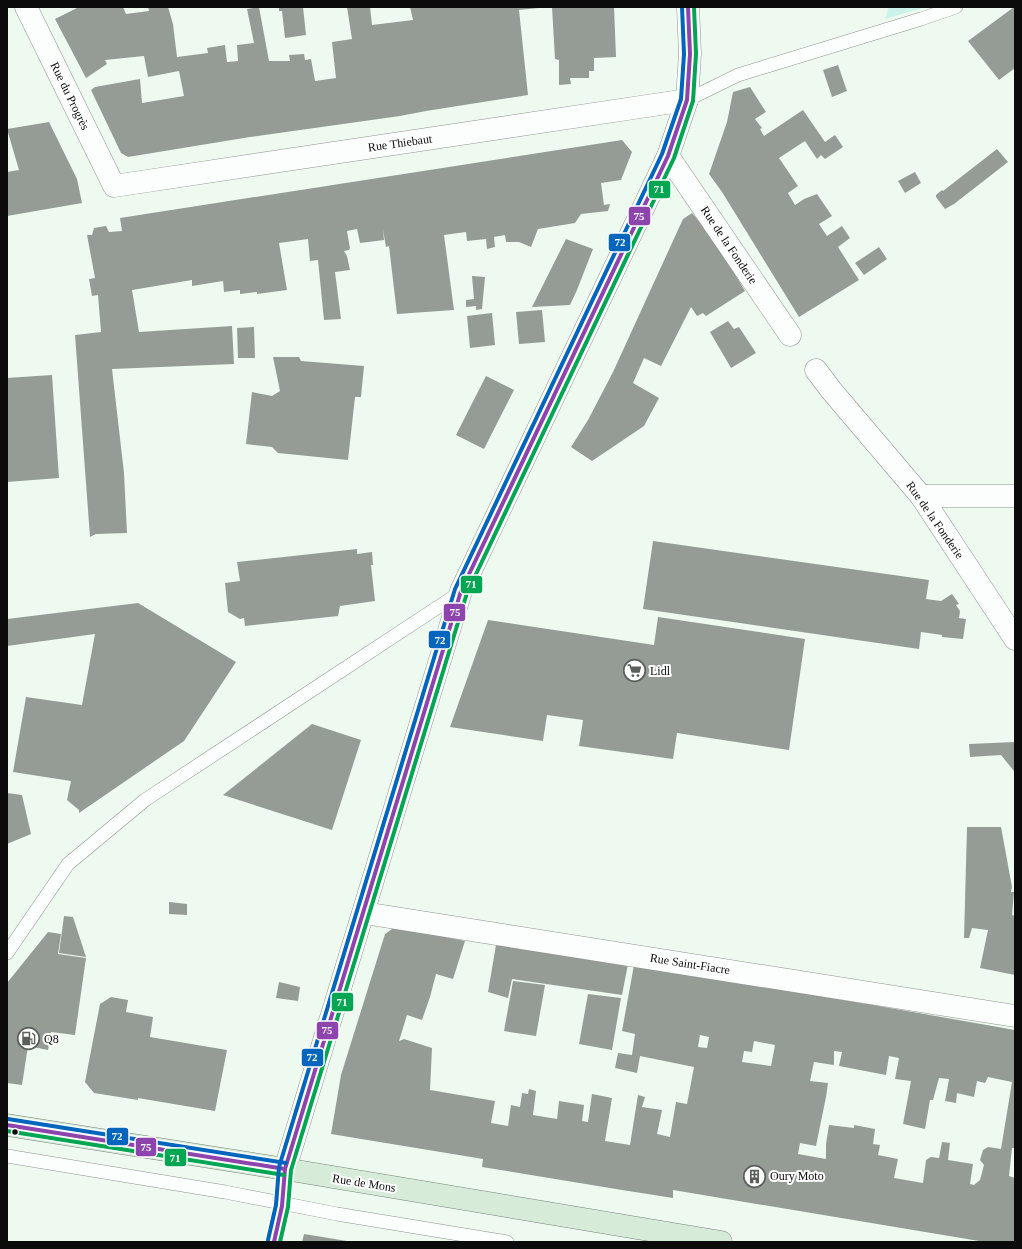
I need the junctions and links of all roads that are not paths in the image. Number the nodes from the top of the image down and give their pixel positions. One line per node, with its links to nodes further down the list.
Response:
1 (26, 7): 6 (street, Rue du Progrès)
2 (688, 7): 4 (street)
3 (956, 7): 4 (lane)
4 (687, 100): 5 (street); 6 (street, Rue Thiebaut)
5 (668, 156): 7 (street, Rue de la Fonderie); 11 (street)
6 (114, 186)
7 (790, 335)
8 (816, 370): 9 (street, Rue de la Fonderie)
9 (921, 496): 10 (street); 12 (street, Rue de la Fonderie)
10 (1015, 496)
11 (462, 591): 13 (street); 14 (lane)
12 (1015, 639)
13 (364, 913): 15 (street, Rue Saint-Fiacre); 18 (street)
14 (7, 953)
15 (1015, 1016)
16 (7, 1125): 18 (main road, Rue de Mons)
17 (7, 1156): 19 (lane)
18 (285, 1169): 19 (lane); 22 (main road, Rue de Mons)
19 (283, 1204): 20 (lane); 21 (lane)
20 (274, 1242)
21 (507, 1242)
22 (721, 1242)

